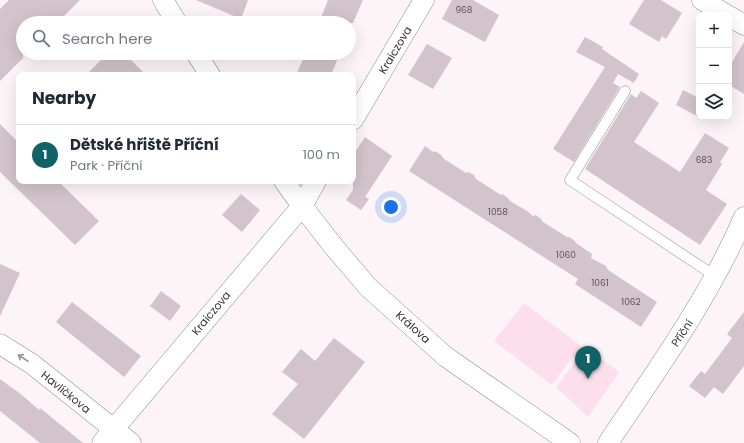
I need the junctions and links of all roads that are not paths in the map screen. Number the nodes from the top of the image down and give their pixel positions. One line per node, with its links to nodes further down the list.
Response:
1 (163, 0): 5 (street)
2 (424, 0): 11 (street, Kraiczova)
3 (702, 0): 4 (street)
4 (722, 12)
5 (173, 16)
6 (732, 18): 7 (street)
7 (744, 25)
8 (200, 60): 9 (street)
9 (208, 72)
10 (625, 92): 16 (lane)
11 (356, 115)
12 (286, 184): 14 (street, Králova)
13 (314, 184): 14 (street, Kraiczova)
14 (302, 206): 18 (street, Kraiczova); 20 (street, Králova)
15 (744, 217): 16 (street, Příční)
16 (715, 276): 21 (street, Příční)
17 (0, 344): 18 (street, Havlíčkova, one-way to 17)
18 (107, 436): 19 (street, Havlíčkova)
19 (131, 443)
20 (570, 443)
21 (608, 443)

